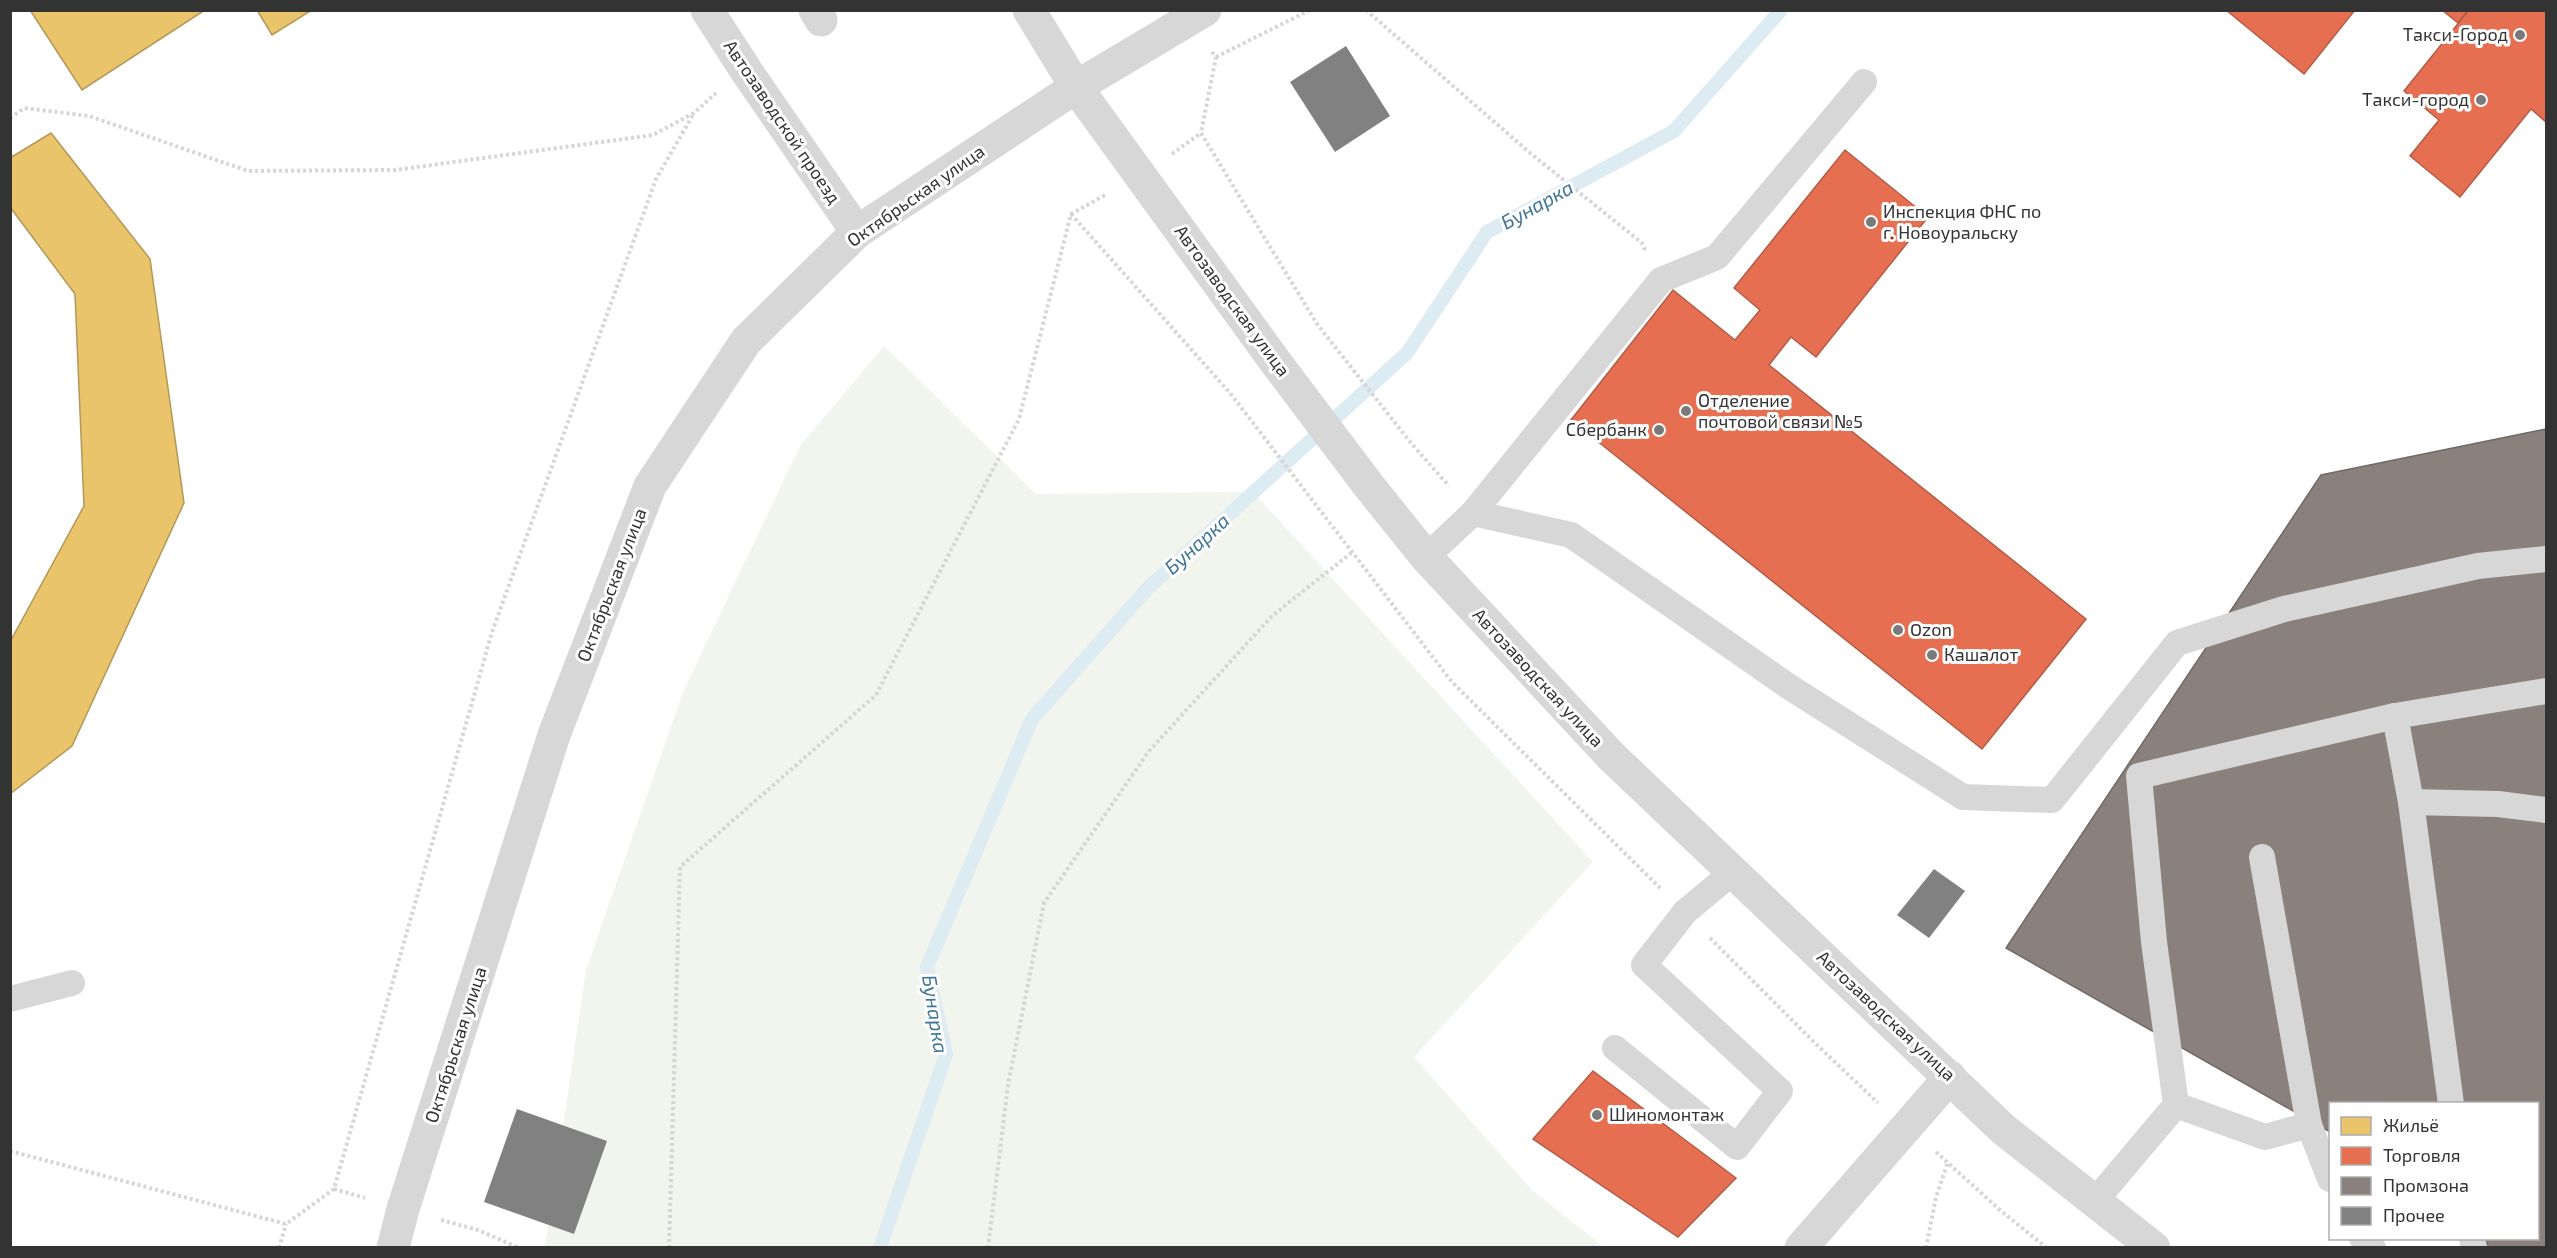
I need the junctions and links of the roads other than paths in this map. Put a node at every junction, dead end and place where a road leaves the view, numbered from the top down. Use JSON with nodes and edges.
{"nodes":[{"id":1,"x":707,"y":10,"type":"edge"},
{"id":2,"x":1029,"y":10,"type":"edge"},
{"id":3,"x":1196,"y":17,"type":"edge"},
{"id":4,"x":1864,"y":82,"type":"dead end"},
{"id":5,"x":1076,"y":87,"type":"junction"},
{"id":6,"x":857,"y":232,"type":"junction"},
{"id":7,"x":1473,"y":513,"type":"junction"},
{"id":8,"x":1426,"y":557,"type":"junction"},
{"id":9,"x":2547,"y":559,"type":"edge"},
{"id":10,"x":2547,"y":691,"type":"edge"},
{"id":11,"x":2395,"y":716,"type":"junction"},
{"id":12,"x":2411,"y":802,"type":"junction"},
{"id":13,"x":2547,"y":810,"type":"edge"},
{"id":14,"x":2262,"y":857,"type":"dead end"},
{"id":15,"x":1733,"y":872,"type":"junction"},
{"id":16,"x":72,"y":983,"type":"dead end"},
{"id":17,"x":10,"y":999,"type":"edge"},
{"id":18,"x":1615,"y":1048,"type":"dead end"},
{"id":19,"x":1950,"y":1077,"type":"junction"},
{"id":20,"x":2451,"y":1102,"type":"edge"},
{"id":21,"x":2176,"y":1106,"type":"junction"},
{"id":22,"x":2309,"y":1125,"type":"junction"},
{"id":23,"x":2329,"y":1174,"type":"edge"},
{"id":24,"x":2095,"y":1201,"type":"junction"},
{"id":25,"x":393,"y":1248,"type":"edge"},
{"id":26,"x":1801,"y":1248,"type":"edge"},
{"id":27,"x":2154,"y":1248,"type":"edge"}],
"edges":[{"from":1,"to":6,"type":"street","name":"Автозаводской проезд"},
{"from":2,"to":5,"type":"street","name":"Автозаводская улица"},
{"from":3,"to":5,"type":"street","name":"Октябрьская улица"},
{"from":4,"to":7,"type":"lane"},
{"from":5,"to":6,"type":"street","name":"Октябрьская улица"},
{"from":5,"to":8,"type":"street","name":"Автозаводская улица"},
{"from":6,"to":25,"type":"street","name":"Октябрьская улица"},
{"from":7,"to":8,"type":"lane"},
{"from":7,"to":9,"type":"lane"},
{"from":8,"to":15,"type":"street","name":"Автозаводская улица"},
{"from":10,"to":11,"type":"lane"},
{"from":11,"to":12,"type":"lane"},
{"from":11,"to":21,"type":"lane"},
{"from":12,"to":13,"type":"lane"},
{"from":12,"to":20,"type":"lane"},
{"from":14,"to":22,"type":"lane"},
{"from":15,"to":18,"type":"lane"},
{"from":15,"to":19,"type":"street","name":"Автозаводская улица"},
{"from":16,"to":17,"type":"lane"},
{"from":19,"to":24,"type":"street","name":"Автозаводская улица"},
{"from":19,"to":26,"type":"street"},
{"from":21,"to":22,"type":"lane"},
{"from":21,"to":24,"type":"lane"},
{"from":22,"to":23,"type":"lane"},
{"from":24,"to":27,"type":"street","name":"Автозаводская улица"}]}
